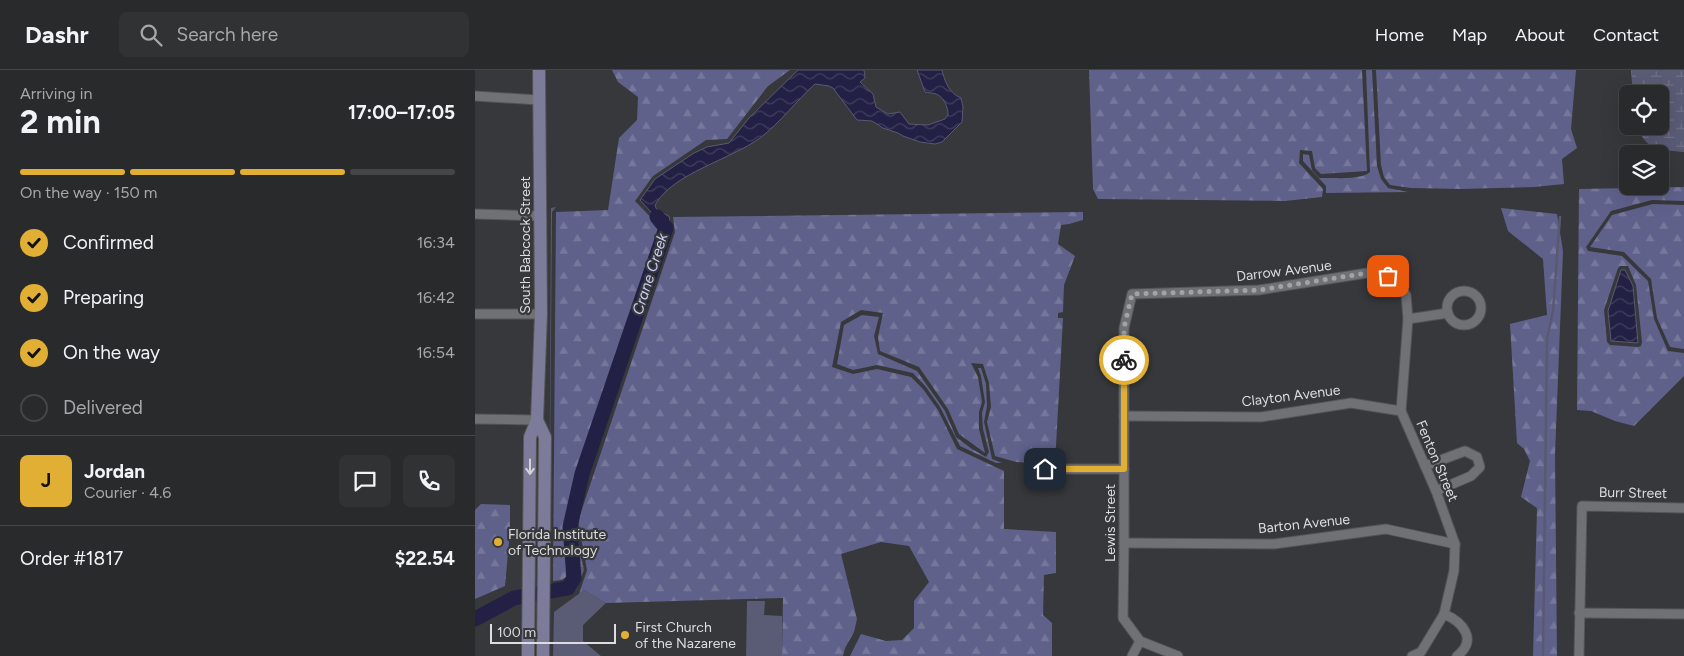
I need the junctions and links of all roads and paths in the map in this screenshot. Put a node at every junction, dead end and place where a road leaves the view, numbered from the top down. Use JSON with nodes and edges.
{"nodes":[{"id":1,"x":539,"y":70,"type":"edge"},
{"id":2,"x":475,"y":96,"type":"edge"},
{"id":3,"x":539,"y":100,"type":"junction"},
{"id":4,"x":475,"y":214,"type":"edge"},
{"id":5,"x":541,"y":216,"type":"junction"},
{"id":6,"x":1406,"y":295,"type":"joint"},
{"id":7,"x":475,"y":314,"type":"edge"},
{"id":8,"x":541,"y":314,"type":"junction"},
{"id":9,"x":1448,"y":314,"type":"dead end"},
{"id":10,"x":1408,"y":319,"type":"junction"},
{"id":11,"x":1124,"y":328,"type":"joint"},
{"id":12,"x":1401,"y":410,"type":"junction"},
{"id":13,"x":1124,"y":416,"type":"junction"},
{"id":14,"x":475,"y":419,"type":"edge"},
{"id":15,"x":537,"y":420,"type":"junction"},
{"id":16,"x":1425,"y":466,"type":"junction"},
{"id":17,"x":1030,"y":469,"type":"dead end"},
{"id":18,"x":1124,"y":469,"type":"junction"},
{"id":19,"x":1436,"y":492,"type":"junction"},
{"id":20,"x":1684,"y":508,"type":"edge"},
{"id":21,"x":1124,"y":543,"type":"junction"},
{"id":22,"x":1455,"y":544,"type":"junction"},
{"id":23,"x":1579,"y":613,"type":"junction"},
{"id":24,"x":1444,"y":614,"type":"junction"},
{"id":25,"x":1684,"y":614,"type":"edge"},
{"id":26,"x":1140,"y":641,"type":"junction"},
{"id":27,"x":1425,"y":654,"type":"edge"},
{"id":28,"x":528,"y":656,"type":"edge"},
{"id":29,"x":543,"y":656,"type":"edge"},
{"id":30,"x":1132,"y":656,"type":"edge"},
{"id":31,"x":1178,"y":656,"type":"edge"},
{"id":32,"x":1412,"y":656,"type":"edge"},
{"id":33,"x":1457,"y":656,"type":"edge"},
{"id":34,"x":1579,"y":656,"type":"edge"}],
"edges":[{"from":1,"to":3,"type":"main road","name":"South Babcock Street"},
{"from":2,"to":3,"type":"street"},
{"from":3,"to":5,"type":"main road","name":"South Babcock Street"},
{"from":4,"to":5,"type":"street"},
{"from":5,"to":8,"type":"main road","name":"South Babcock Street"},
{"from":6,"to":10,"type":"street","name":"Fenton Street"},
{"from":6,"to":11,"type":"street","name":"Darrow Avenue"},
{"from":7,"to":8,"type":"street"},
{"from":8,"to":15,"type":"main road","name":"South Babcock Street"},
{"from":9,"to":10,"type":"street"},
{"from":10,"to":12,"type":"street","name":"Fenton Street"},
{"from":11,"to":13,"type":"street","name":"Lewis Street"},
{"from":12,"to":13,"type":"street","name":"Clayton Avenue"},
{"from":12,"to":16,"type":"street","name":"Fenton Street"},
{"from":13,"to":18,"type":"street","name":"Lewis Street"},
{"from":14,"to":15,"type":"street"},
{"from":15,"to":28,"type":"main road","name":"South Babcock Street","one_way":true},
{"from":15,"to":29,"type":"main road","name":"South Babcock Street"},
{"from":16,"to":19,"type":"street","name":"Fenton Street"},
{"from":16,"to":19,"type":"street"},
{"from":17,"to":18,"type":"street"},
{"from":18,"to":21,"type":"street","name":"Lewis Street"},
{"from":19,"to":22,"type":"street","name":"Fenton Street"},
{"from":20,"to":23,"type":"street","name":"Burr Street"},
{"from":21,"to":22,"type":"street","name":"Barton Avenue"},
{"from":21,"to":26,"type":"street","name":"Lewis Street"},
{"from":22,"to":24,"type":"street","name":"Fenton Street"},
{"from":23,"to":25,"type":"street"},
{"from":23,"to":34,"type":"street"},
{"from":24,"to":27,"type":"street","name":"Fenton Street"},
{"from":24,"to":33,"type":"street"},
{"from":26,"to":30,"type":"street"},
{"from":26,"to":31,"type":"street"},
{"from":27,"to":32,"type":"street"}]}
